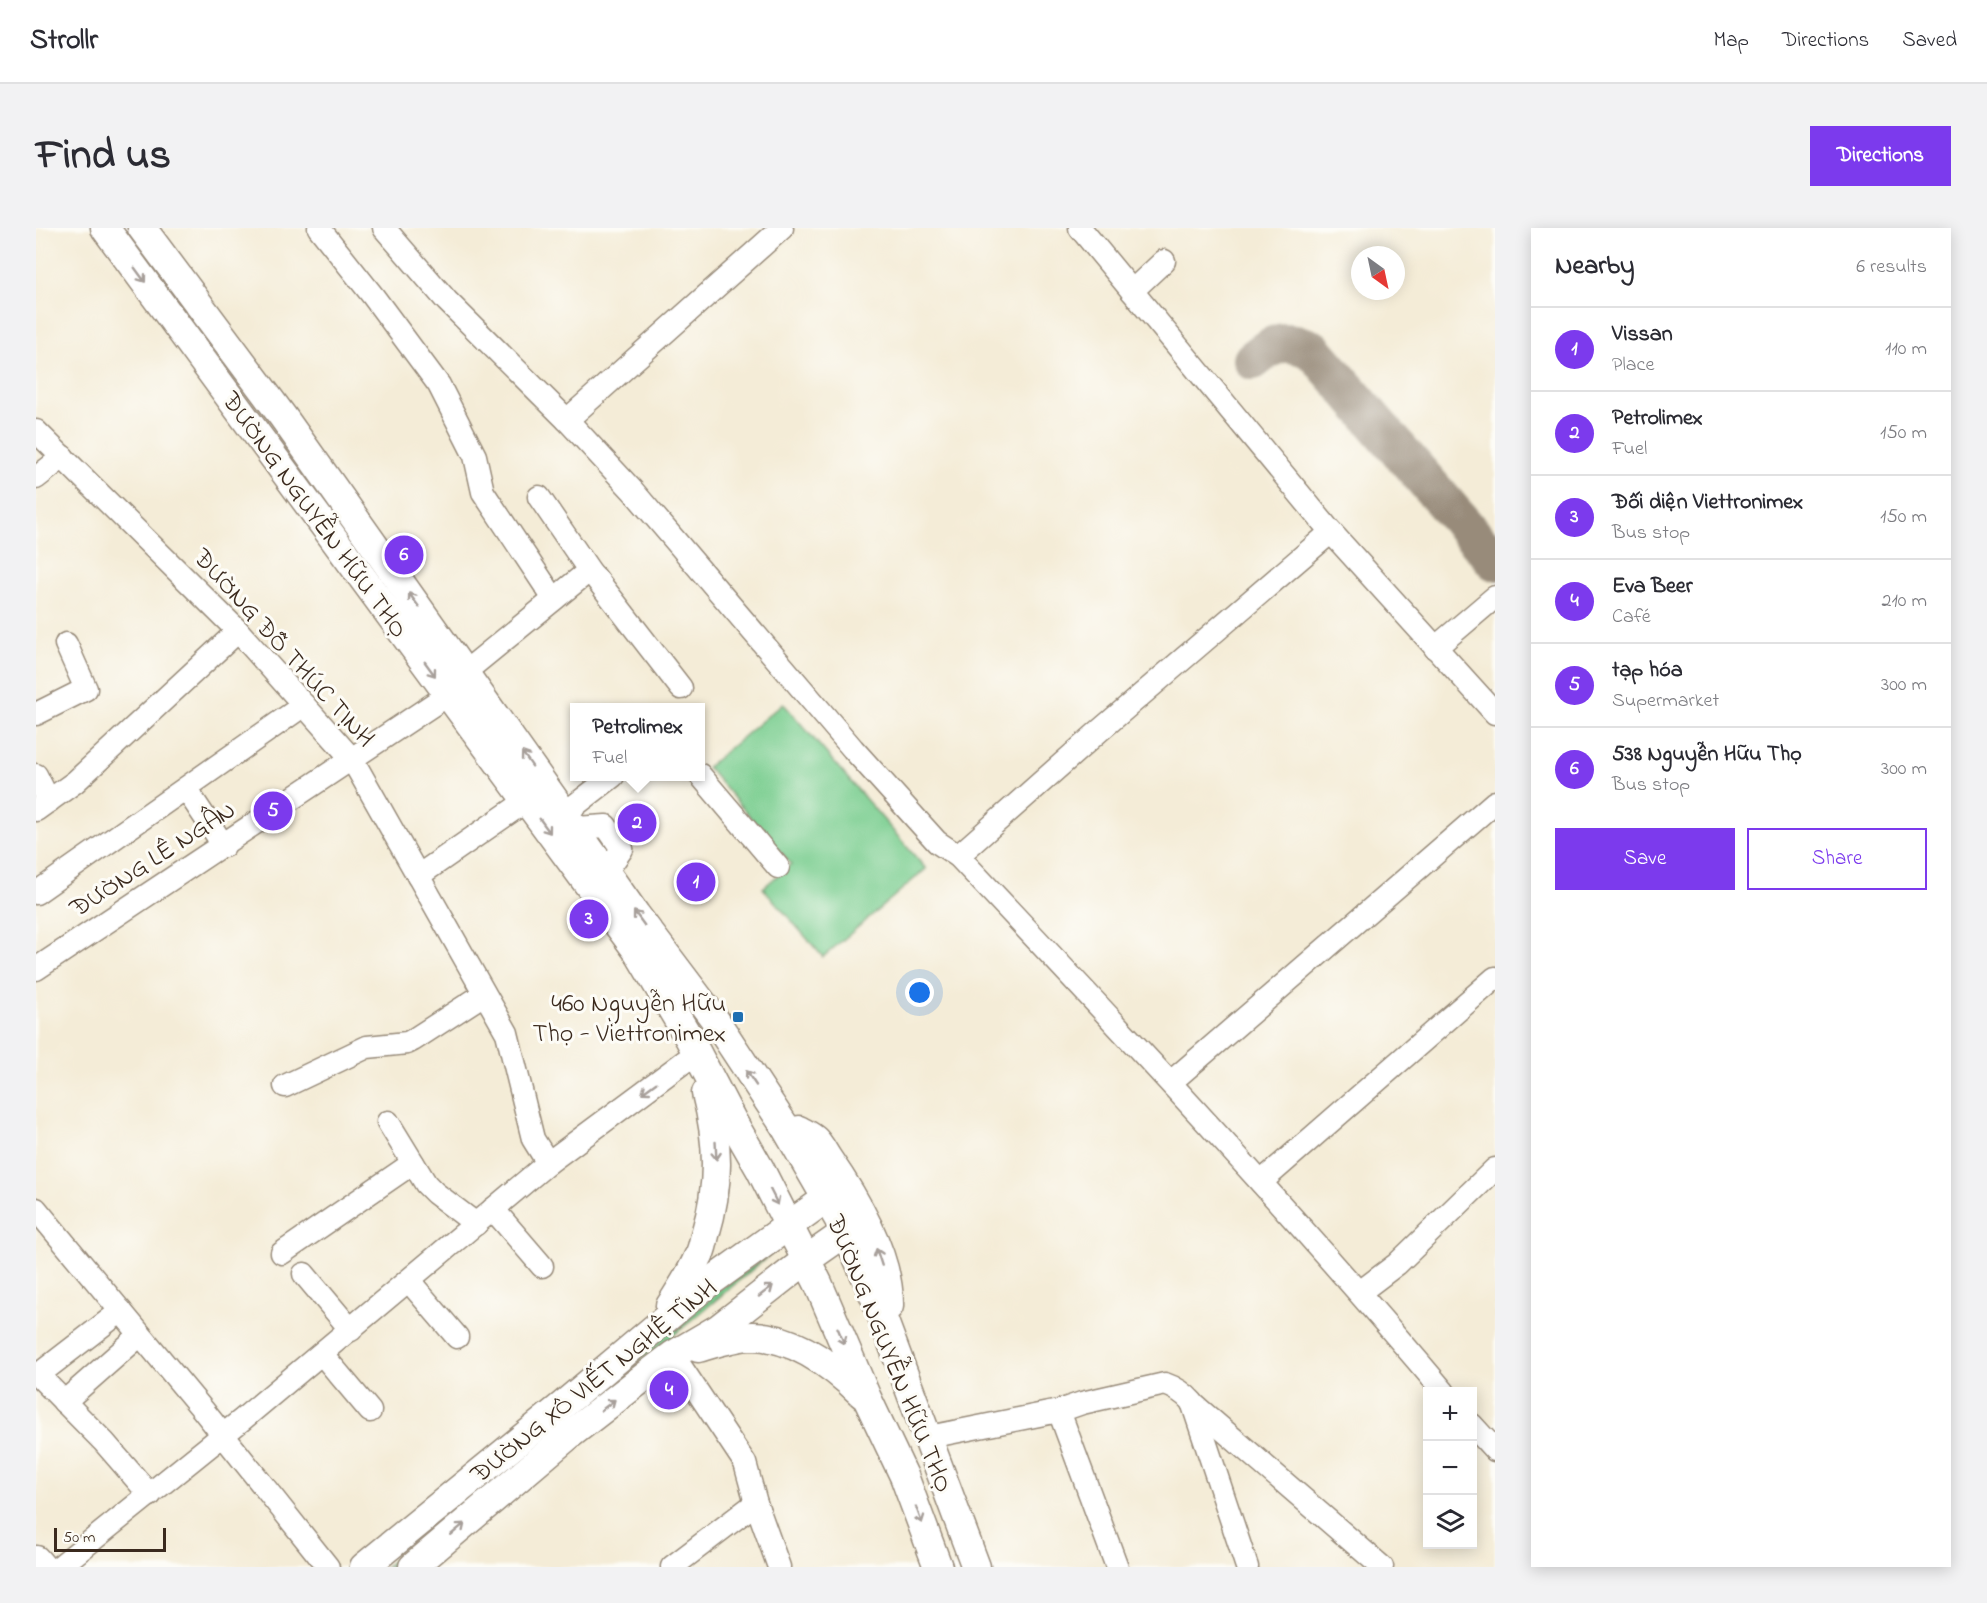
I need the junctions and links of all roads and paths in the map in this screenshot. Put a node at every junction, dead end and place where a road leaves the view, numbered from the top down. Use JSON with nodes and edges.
{"nodes":[{"id":1,"x":105,"y":228,"type":"edge"},
{"id":2,"x":142,"y":228,"type":"edge"},
{"id":3,"x":319,"y":228,"type":"edge"},
{"id":4,"x":384,"y":228,"type":"edge"},
{"id":5,"x":782,"y":228,"type":"edge"},
{"id":6,"x":1080,"y":228,"type":"edge"},
{"id":7,"x":1164,"y":261,"type":"dead end"},
{"id":8,"x":1132,"y":291,"type":"junction"},
{"id":9,"x":567,"y":420,"type":"junction"},
{"id":10,"x":36,"y":431,"type":"edge"},
{"id":11,"x":63,"y":457,"type":"junction"},
{"id":12,"x":36,"y":478,"type":"edge"},
{"id":13,"x":539,"y":497,"type":"dead end"},
{"id":14,"x":1331,"y":532,"type":"junction"},
{"id":15,"x":591,"y":573,"type":"junction"},
{"id":16,"x":1495,"y":597,"type":"edge"},
{"id":17,"x":554,"y":599,"type":"junction"},
{"id":18,"x":238,"y":630,"type":"junction"},
{"id":19,"x":66,"y":644,"type":"dead end"},
{"id":20,"x":1435,"y":648,"type":"junction"},
{"id":21,"x":457,"y":683,"type":"junction"},
{"id":22,"x":681,"y":688,"type":"dead end"},
{"id":23,"x":304,"y":705,"type":"junction"},
{"id":24,"x":1495,"y":713,"type":"edge"},
{"id":25,"x":36,"y":714,"type":"edge"},
{"id":26,"x":352,"y":759,"type":"junction"},
{"id":27,"x":36,"y":775,"type":"edge"},
{"id":28,"x":609,"y":781,"type":"edge"},
{"id":29,"x":705,"y":781,"type":"edge"},
{"id":30,"x":186,"y":789,"type":"junction"},
{"id":31,"x":526,"y":801,"type":"junction"},
{"id":32,"x":1495,"y":802,"type":"edge"},
{"id":33,"x":42,"y":805,"type":"edge"},
{"id":34,"x":570,"y":820,"type":"junction"},
{"id":35,"x":224,"y":846,"type":"junction"},
{"id":36,"x":958,"y":856,"type":"junction"},
{"id":37,"x":778,"y":867,"type":"dead end"},
{"id":38,"x":418,"y":876,"type":"junction"},
{"id":39,"x":36,"y":893,"type":"edge"},
{"id":40,"x":36,"y":969,"type":"edge"},
{"id":41,"x":1495,"y":978,"type":"edge"},
{"id":42,"x":484,"y":994,"type":"junction"},
{"id":43,"x":696,"y":1053,"type":"junction"},
{"id":44,"x":1171,"y":1082,"type":"junction"},
{"id":45,"x":285,"y":1086,"type":"dead end"},
{"id":46,"x":776,"y":1114,"type":"junction"},
{"id":47,"x":388,"y":1122,"type":"dead end"},
{"id":48,"x":413,"y":1163,"type":"junction"},
{"id":49,"x":548,"y":1163,"type":"junction"},
{"id":50,"x":1495,"y":1169,"type":"edge"},
{"id":51,"x":1261,"y":1182,"type":"junction"},
{"id":52,"x":827,"y":1198,"type":"junction"},
{"id":53,"x":36,"y":1209,"type":"edge"},
{"id":54,"x":493,"y":1209,"type":"junction"},
{"id":55,"x":476,"y":1224,"type":"junction"},
{"id":56,"x":789,"y":1226,"type":"junction"},
{"id":57,"x":846,"y":1232,"type":"junction"},
{"id":58,"x":282,"y":1253,"type":"dead end"},
{"id":59,"x":806,"y":1260,"type":"junction"},
{"id":60,"x":542,"y":1266,"type":"dead end"},
{"id":61,"x":304,"y":1275,"type":"dead end"},
{"id":62,"x":408,"y":1281,"type":"junction"},
{"id":63,"x":1360,"y":1292,"type":"junction"},
{"id":64,"x":121,"y":1311,"type":"junction"},
{"id":65,"x":656,"y":1328,"type":"junction"},
{"id":66,"x":351,"y":1330,"type":"junction"},
{"id":67,"x":140,"y":1335,"type":"junction"},
{"id":68,"x":889,"y":1335,"type":"junction"},
{"id":69,"x":457,"y":1337,"type":"dead end"},
{"id":70,"x":322,"y":1354,"type":"junction"},
{"id":71,"x":674,"y":1355,"type":"junction"},
{"id":72,"x":37,"y":1374,"type":"edge"},
{"id":73,"x":1440,"y":1387,"type":"edge"},
{"id":74,"x":867,"y":1398,"type":"junction"},
{"id":75,"x":64,"y":1402,"type":"junction"},
{"id":76,"x":1192,"y":1402,"type":"junction"},
{"id":77,"x":370,"y":1411,"type":"dead end"},
{"id":78,"x":1059,"y":1411,"type":"junction"},
{"id":79,"x":1477,"y":1430,"type":"edge"},
{"id":80,"x":223,"y":1435,"type":"junction"},
{"id":81,"x":929,"y":1437,"type":"junction"},
{"id":82,"x":1495,"y":1450,"type":"edge"},
{"id":83,"x":150,"y":1495,"type":"junction"},
{"id":84,"x":756,"y":1503,"type":"junction"},
{"id":85,"x":36,"y":1560,"type":"edge"},
{"id":86,"x":42,"y":1567,"type":"edge"},
{"id":87,"x":59,"y":1567,"type":"edge"},
{"id":88,"x":328,"y":1567,"type":"edge"},
{"id":89,"x":364,"y":1567,"type":"edge"},
{"id":90,"x":413,"y":1567,"type":"edge"},
{"id":91,"x":672,"y":1567,"type":"edge"},
{"id":92,"x":779,"y":1567,"type":"edge"},
{"id":93,"x":938,"y":1567,"type":"edge"},
{"id":94,"x":976,"y":1567,"type":"edge"},
{"id":95,"x":1117,"y":1567,"type":"edge"},
{"id":96,"x":1247,"y":1567,"type":"edge"},
{"id":97,"x":1382,"y":1567,"type":"edge"}],
"edges":[{"from":1,"to":21,"type":"main road","name":"ĐƯỜNG NGUYỄN HỮU THỌ","one_way":true},
{"from":21,"to":2,"type":"main road","name":"ĐƯỜNG NGUYỄN HỮU THỌ","one_way":true},
{"from":3,"to":17,"type":"street"},
{"from":4,"to":9,"type":"street"},
{"from":5,"to":9,"type":"street"},
{"from":6,"to":8,"type":"street"},
{"from":7,"to":8,"type":"street"},
{"from":8,"to":14,"type":"street"},
{"from":9,"to":36,"type":"street"},
{"from":10,"to":11,"type":"street","name":"ĐƯỜNG ĐỖ THÚC TỊNH"},
{"from":11,"to":12,"type":"street"},
{"from":11,"to":18,"type":"street","name":"ĐƯỜNG ĐỖ THÚC TỊNH"},
{"from":13,"to":15,"type":"street"},
{"from":14,"to":20,"type":"street"},
{"from":14,"to":36,"type":"street"},
{"from":15,"to":17,"type":"street"},
{"from":15,"to":22,"type":"street"},
{"from":16,"to":20,"type":"street"},
{"from":17,"to":21,"type":"street"},
{"from":18,"to":23,"type":"street","name":"ĐƯỜNG ĐỖ THÚC TỊNH"},
{"from":18,"to":33,"type":"street"},
{"from":19,"to":25,"type":"street"},
{"from":20,"to":24,"type":"street"},
{"from":21,"to":26,"type":"street","name":"ĐƯỜNG LÊ NGÂN"},
{"from":21,"to":31,"type":"main road","name":"ĐƯỜNG NGUYỄN HỮU THỌ"},
{"from":34,"to":21,"type":"main road","name":"ĐƯỜNG NGUYỄN HỮU THỌ","one_way":true},
{"from":23,"to":26,"type":"street","name":"ĐƯỜNG ĐỖ THÚC TỊNH"},
{"from":23,"to":30,"type":"street"},
{"from":26,"to":35,"type":"street","name":"ĐƯỜNG LÊ NGÂN"},
{"from":26,"to":38,"type":"street","name":"ĐƯỜNG ĐỖ THÚC TỊNH"},
{"from":27,"to":33,"type":"street"},
{"from":28,"to":34,"type":"street"},
{"from":29,"to":37,"type":"street"},
{"from":30,"to":35,"type":"street"},
{"from":30,"to":39,"type":"street"},
{"from":31,"to":38,"type":"street"},
{"from":31,"to":43,"type":"main road","name":"ĐƯỜNG NGUYỄN HỮU THỌ","one_way":true},
{"from":32,"to":44,"type":"street"},
{"from":46,"to":34,"type":"main road","name":"ĐƯỜNG NGUYỄN HỮU THỌ","one_way":true},
{"from":35,"to":40,"type":"street","name":"ĐƯỜNG LÊ NGÂN"},
{"from":36,"to":44,"type":"street"},
{"from":38,"to":42,"type":"street","name":"ĐƯỜNG ĐỖ THÚC TỊNH"},
{"from":41,"to":51,"type":"street"},
{"from":42,"to":45,"type":"street"},
{"from":42,"to":49,"type":"street","name":"ĐƯỜNG ĐỖ THÚC TỊNH"},
{"from":43,"to":49,"type":"street","one_way":true},
{"from":43,"to":56,"type":"main road","name":"ĐƯỜNG NGUYỄN HỮU THỌ","one_way":true},
{"from":43,"to":65,"type":"main road","one_way":true},
{"from":44,"to":51,"type":"street"},
{"from":46,"to":52,"type":"main road","name":"ĐƯỜNG NGUYỄN HỮU THỌ"},
{"from":68,"to":46,"type":"main road","one_way":true},
{"from":47,"to":48,"type":"street"},
{"from":48,"to":55,"type":"street"},
{"from":48,"to":58,"type":"street"},
{"from":49,"to":54,"type":"street"},
{"from":50,"to":63,"type":"street"},
{"from":51,"to":63,"type":"street"},
{"from":52,"to":56,"type":"main road","name":"ĐƯỜNG XÔ VIẾT NGHỆ TĨNH"},
{"from":52,"to":57,"type":"main road","name":"ĐƯỜNG NGUYỄN HỮU THỌ"},
{"from":53,"to":64,"type":"street"},
{"from":54,"to":55,"type":"street"},
{"from":54,"to":60,"type":"street"},
{"from":55,"to":62,"type":"street"},
{"from":56,"to":59,"type":"main road","name":"ĐƯỜNG NGUYỄN HỮU THỌ"},
{"from":56,"to":65,"type":"main road","name":"ĐƯỜNG XÔ VIẾT NGHỆ TĨNH"},
{"from":57,"to":59,"type":"main road","name":"ĐƯỜNG XÔ VIẾT NGHỆ TĨNH"},
{"from":57,"to":68,"type":"main road","name":"ĐƯỜNG NGUYỄN HỮU THỌ"},
{"from":71,"to":59,"type":"main road","name":"ĐƯỜNG XÔ VIẾT NGHỆ TĨNH","one_way":true},
{"from":59,"to":74,"type":"main road","name":"ĐƯỜNG NGUYỄN HỮU THỌ","one_way":true},
{"from":61,"to":66,"type":"street"},
{"from":62,"to":66,"type":"street"},
{"from":62,"to":69,"type":"street"},
{"from":63,"to":73,"type":"street"},
{"from":64,"to":67,"type":"street"},
{"from":64,"to":72,"type":"street"},
{"from":65,"to":89,"type":"main road","name":"ĐƯỜNG XÔ VIẾT NGHỆ TĨNH"},
{"from":66,"to":70,"type":"street"},
{"from":67,"to":75,"type":"street"},
{"from":67,"to":80,"type":"street"},
{"from":68,"to":81,"type":"main road","name":"ĐƯỜNG NGUYỄN HỮU THỌ"},
{"from":70,"to":77,"type":"street"},
{"from":70,"to":80,"type":"street"},
{"from":71,"to":74,"type":"main road"},
{"from":71,"to":84,"type":"street"},
{"from":90,"to":71,"type":"main road","name":"ĐƯỜNG XÔ VIẾT NGHỆ TĨNH","one_way":true},
{"from":72,"to":75,"type":"street"},
{"from":74,"to":93,"type":"main road","name":"ĐƯỜNG NGUYỄN HỮU THỌ","one_way":true},
{"from":75,"to":83,"type":"street"},
{"from":76,"to":78,"type":"street"},
{"from":76,"to":96,"type":"street"},
{"from":76,"to":97,"type":"street"},
{"from":78,"to":81,"type":"street"},
{"from":78,"to":95,"type":"street"},
{"from":79,"to":82,"type":"street"},
{"from":80,"to":83,"type":"street"},
{"from":80,"to":88,"type":"street"},
{"from":81,"to":94,"type":"main road","name":"ĐƯỜNG NGUYỄN HỮU THỌ"},
{"from":83,"to":87,"type":"street"},
{"from":84,"to":91,"type":"street"},
{"from":84,"to":92,"type":"street"},
{"from":85,"to":86,"type":"main road"}]}
